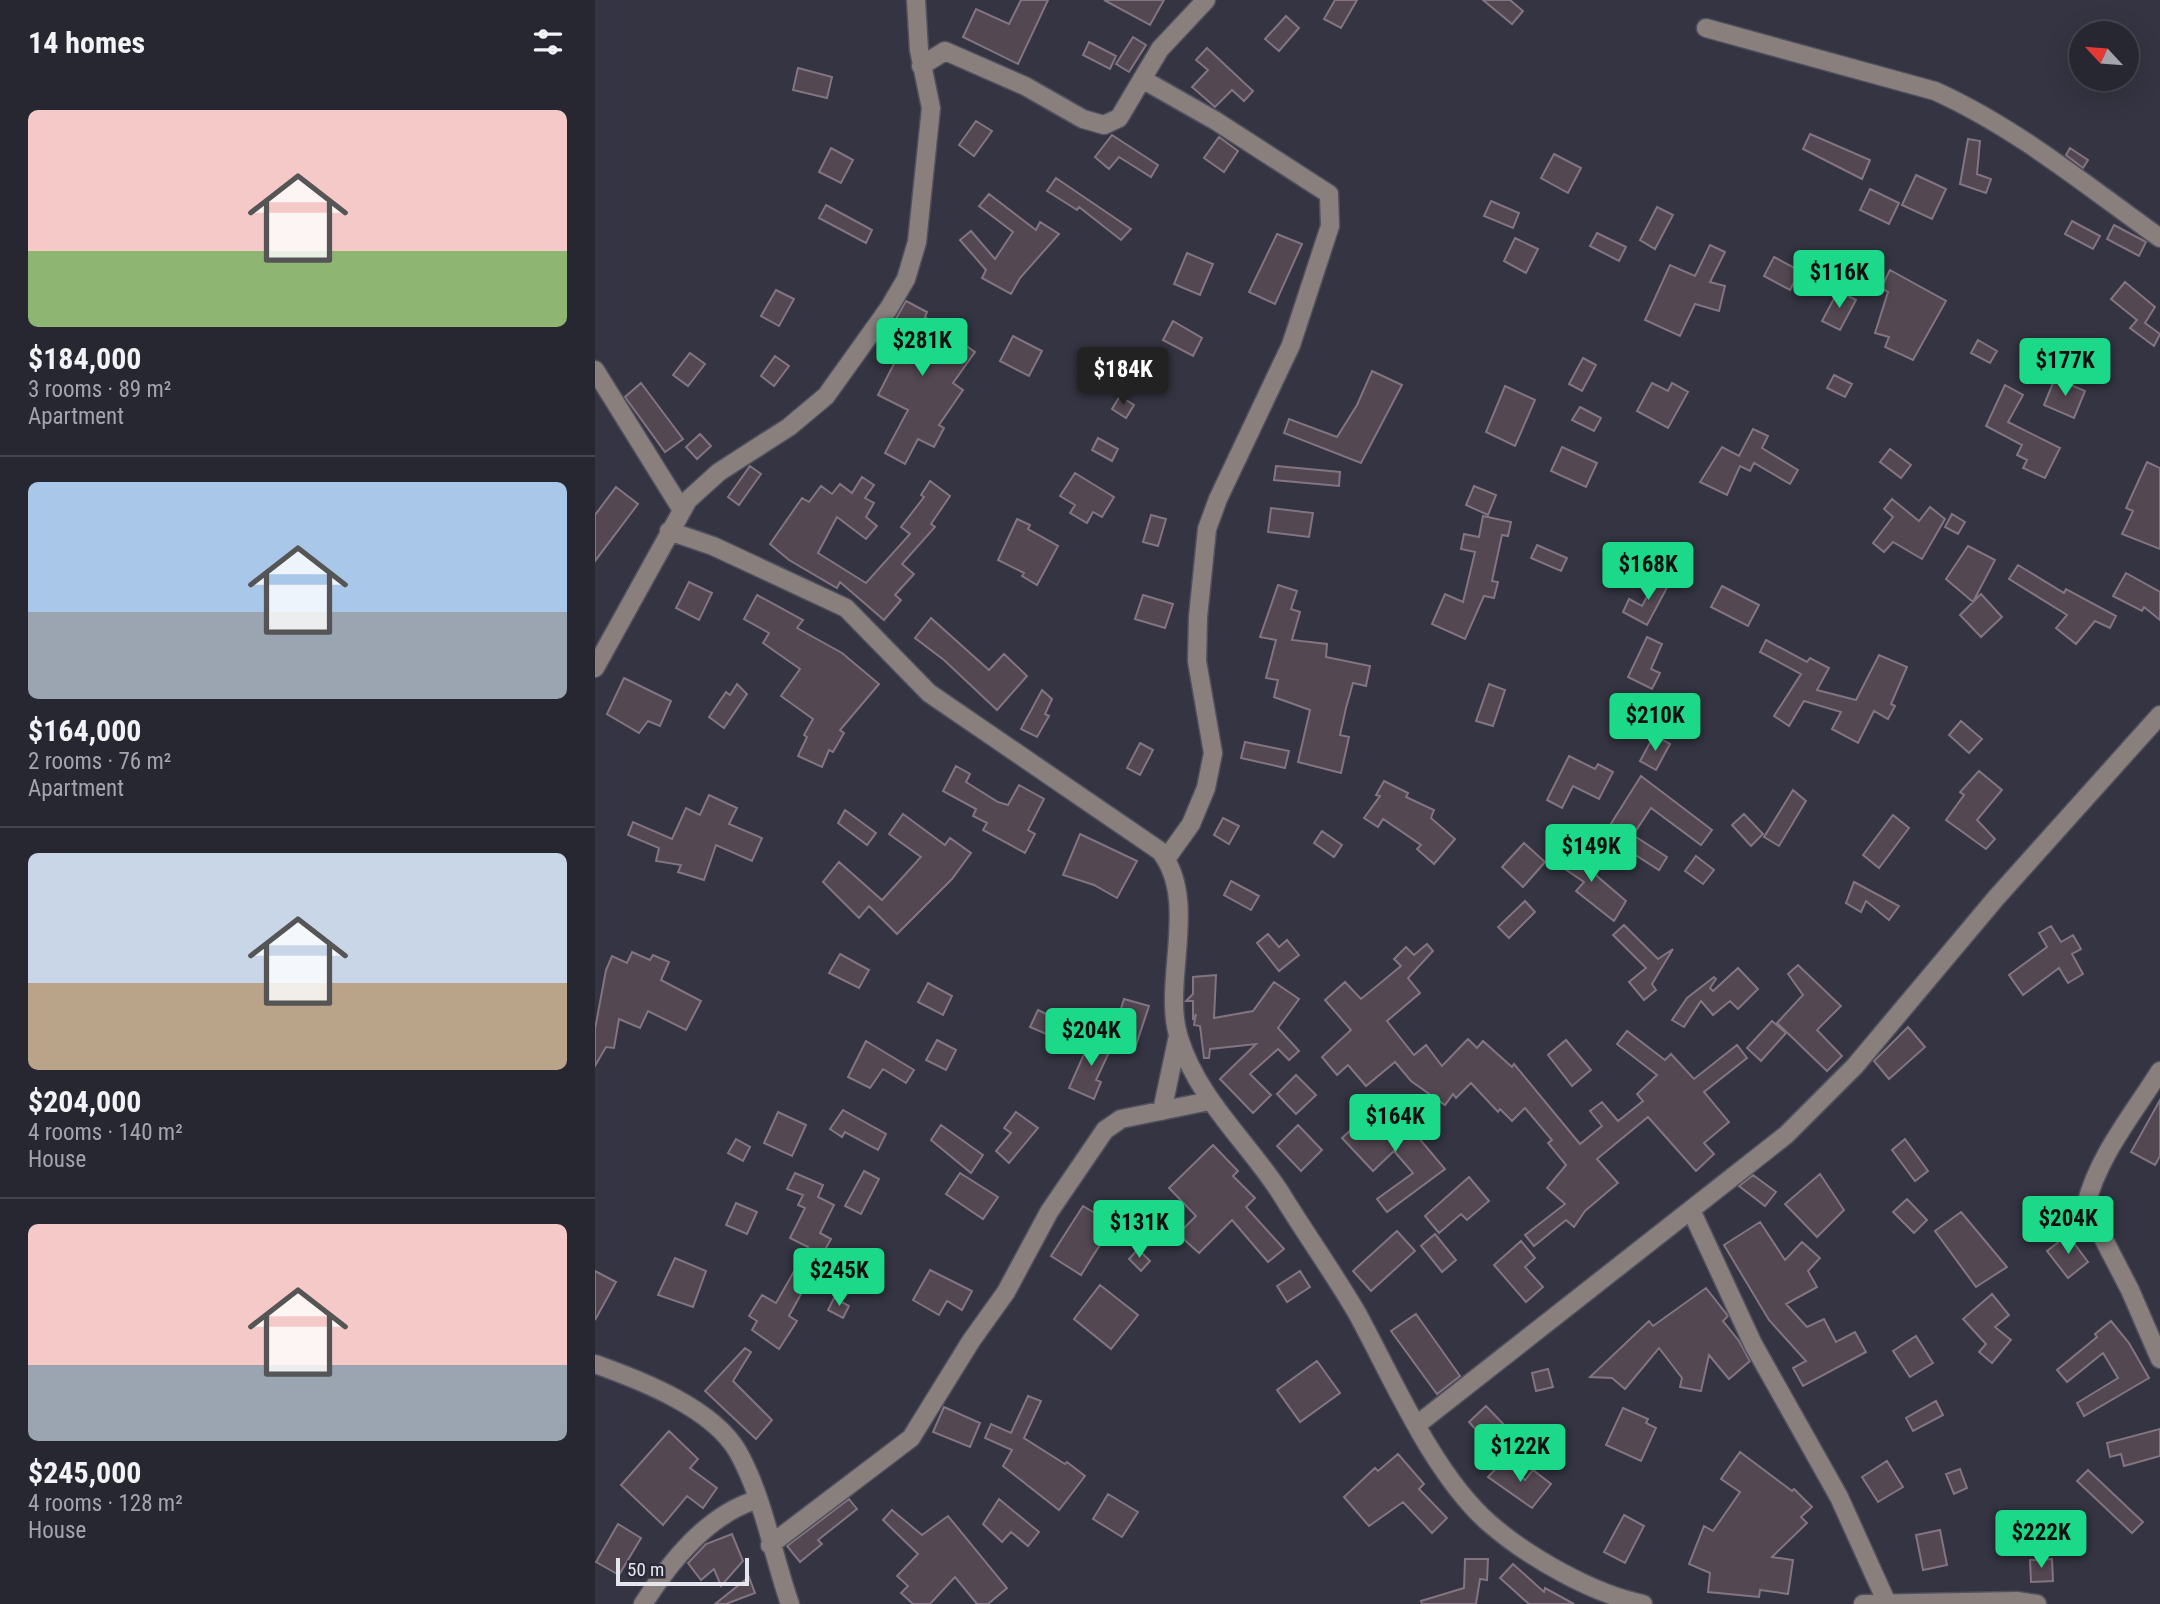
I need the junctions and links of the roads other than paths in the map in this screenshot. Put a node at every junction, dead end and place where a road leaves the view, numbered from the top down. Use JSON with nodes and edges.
{"nodes":[{"id":1,"x":916,"y":0,"type":"edge"},
{"id":2,"x":1206,"y":0,"type":"edge"},
{"id":3,"x":1706,"y":28,"type":"dead end"},
{"id":4,"x":921,"y":66,"type":"junction"},
{"id":5,"x":1142,"y":79,"type":"junction"},
{"id":6,"x":2160,"y":238,"type":"edge"},
{"id":7,"x":595,"y":370,"type":"edge"},
{"id":8,"x":682,"y":510,"type":"junction"},
{"id":9,"x":669,"y":531,"type":"junction"},
{"id":10,"x":595,"y":668,"type":"edge"},
{"id":11,"x":2160,"y":715,"type":"edge"},
{"id":12,"x":1166,"y":859,"type":"junction"},
{"id":13,"x":1178,"y":1036,"type":"junction"},
{"id":14,"x":2160,"y":1071,"type":"edge"},
{"id":15,"x":1209,"y":1101,"type":"junction"},
{"id":16,"x":1161,"y":1111,"type":"junction"},
{"id":17,"x":1691,"y":1210,"type":"junction"},
{"id":18,"x":2160,"y":1359,"type":"edge"},
{"id":19,"x":595,"y":1364,"type":"edge"},
{"id":20,"x":1418,"y":1424,"type":"junction"},
{"id":21,"x":756,"y":1500,"type":"junction"},
{"id":22,"x":770,"y":1545,"type":"junction"},
{"id":23,"x":1887,"y":1603,"type":"edge"},
{"id":24,"x":643,"y":1604,"type":"edge"},
{"id":25,"x":790,"y":1604,"type":"edge"},
{"id":26,"x":1643,"y":1604,"type":"edge"},
{"id":27,"x":1863,"y":1604,"type":"edge"},
{"id":28,"x":2037,"y":1604,"type":"edge"}],
"edges":[{"from":1,"to":4,"type":"street"},
{"from":2,"to":5,"type":"street"},
{"from":3,"to":6,"type":"street"},
{"from":4,"to":5,"type":"street"},
{"from":4,"to":8,"type":"street"},
{"from":5,"to":12,"type":"street"},
{"from":7,"to":8,"type":"street"},
{"from":8,"to":9,"type":"street"},
{"from":9,"to":10,"type":"street"},
{"from":9,"to":12,"type":"street"},
{"from":11,"to":17,"type":"street"},
{"from":12,"to":13,"type":"street"},
{"from":13,"to":15,"type":"street"},
{"from":13,"to":16,"type":"street"},
{"from":14,"to":18,"type":"street"},
{"from":15,"to":16,"type":"street"},
{"from":15,"to":20,"type":"street"},
{"from":16,"to":22,"type":"street"},
{"from":17,"to":20,"type":"street"},
{"from":17,"to":23,"type":"street"},
{"from":19,"to":21,"type":"street"},
{"from":20,"to":26,"type":"street"},
{"from":21,"to":22,"type":"street"},
{"from":21,"to":24,"type":"street"},
{"from":22,"to":25,"type":"street"},
{"from":23,"to":27,"type":"street"},
{"from":23,"to":28,"type":"street"}]}
